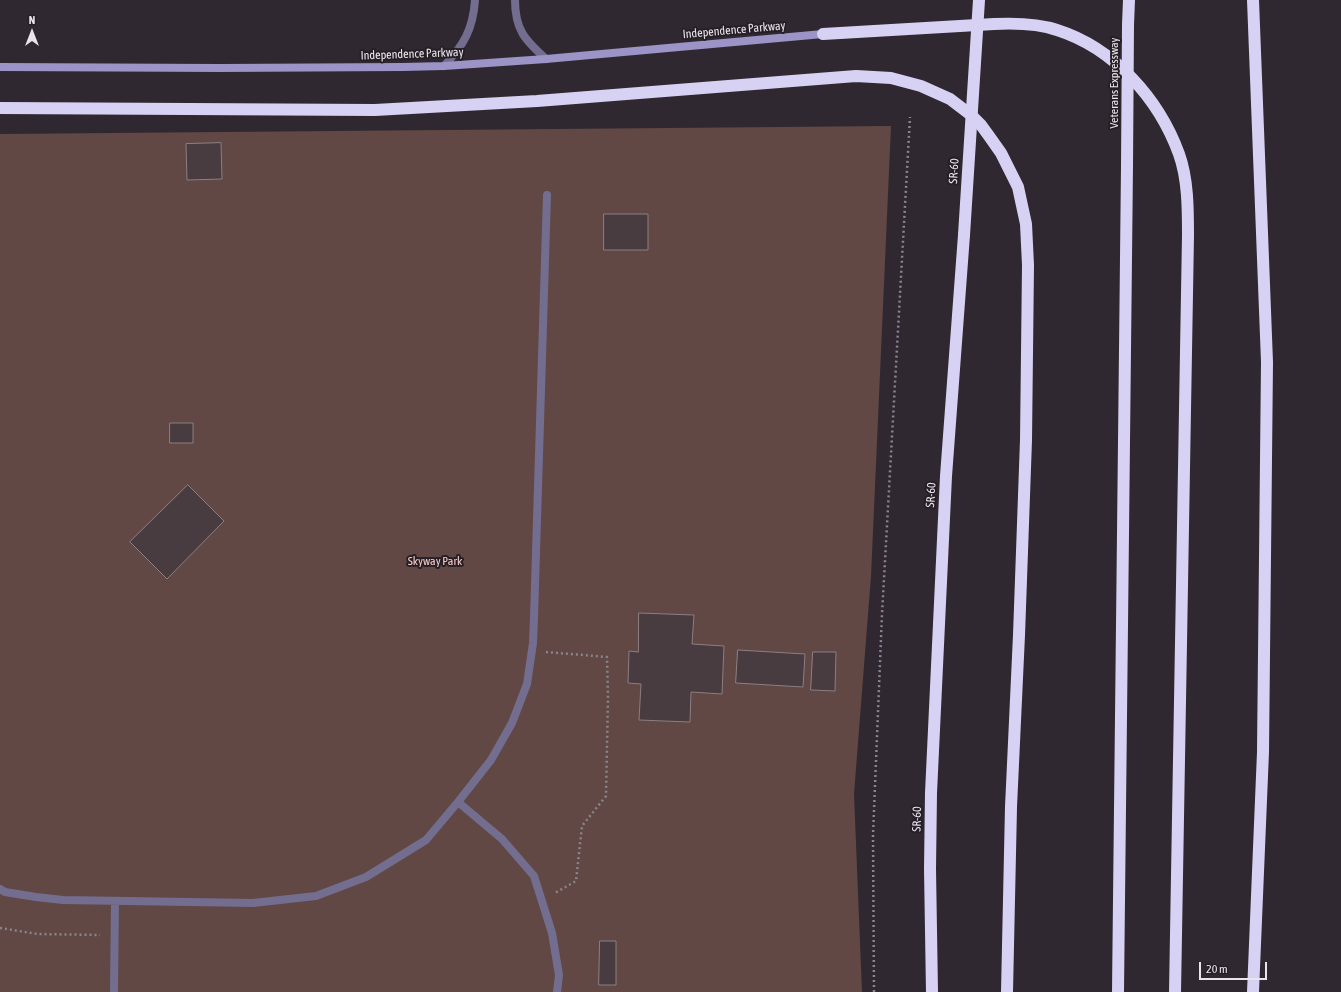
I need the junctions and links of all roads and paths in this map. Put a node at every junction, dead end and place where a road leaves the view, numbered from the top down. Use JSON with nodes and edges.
{"nodes":[{"id":1,"x":475,"y":0,"type":"edge"},
{"id":2,"x":515,"y":0,"type":"edge"},
{"id":3,"x":980,"y":0,"type":"edge"},
{"id":4,"x":1128,"y":0,"type":"edge"},
{"id":5,"x":1253,"y":0,"type":"edge"},
{"id":6,"x":823,"y":34,"type":"joint"},
{"id":7,"x":546,"y":59,"type":"junction"},
{"id":8,"x":444,"y":66,"type":"junction"},
{"id":9,"x":0,"y":67,"type":"edge"},
{"id":10,"x":0,"y":108,"type":"edge"},
{"id":11,"x":910,"y":117,"type":"dead end"},
{"id":12,"x":547,"y":195,"type":"dead end"},
{"id":13,"x":532,"y":651,"type":"junction"},
{"id":14,"x":458,"y":802,"type":"junction"},
{"id":15,"x":0,"y":890,"type":"edge"},
{"id":16,"x":542,"y":900,"type":"junction"},
{"id":17,"x":115,"y":901,"type":"junction"},
{"id":18,"x":0,"y":928,"type":"edge"},
{"id":19,"x":115,"y":935,"type":"junction"},
{"id":20,"x":114,"y":992,"type":"edge"},
{"id":21,"x":557,"y":992,"type":"edge"},
{"id":22,"x":874,"y":992,"type":"edge"},
{"id":23,"x":932,"y":992,"type":"edge"},
{"id":24,"x":1007,"y":992,"type":"edge"},
{"id":25,"x":1118,"y":992,"type":"edge"},
{"id":26,"x":1176,"y":992,"type":"edge"},
{"id":27,"x":1253,"y":992,"type":"edge"}],
"edges":[{"from":1,"to":8,"type":"street"},
{"from":2,"to":7,"type":"street"},
{"from":3,"to":23,"type":"highway","name":"SR-60","number":"SR-60","bridge":true},
{"from":4,"to":25,"type":"highway","name":"Veterans Expressway","bridge":true},
{"from":5,"to":27,"type":"highway"},
{"from":6,"to":7,"type":"main road","name":"Independence Parkway"},
{"from":6,"to":26,"type":"highway"},
{"from":7,"to":8,"type":"main road","name":"Independence Parkway"},
{"from":8,"to":9,"type":"main road","name":"Independence Parkway"},
{"from":10,"to":24,"type":"highway"},
{"from":11,"to":22,"type":"path"},
{"from":12,"to":13,"type":"street"},
{"from":13,"to":14,"type":"street"},
{"from":13,"to":16,"type":"path"},
{"from":14,"to":16,"type":"street"},
{"from":14,"to":17,"type":"street"},
{"from":15,"to":17,"type":"street"},
{"from":16,"to":21,"type":"street"},
{"from":17,"to":19,"type":"street"},
{"from":18,"to":19,"type":"path"},
{"from":19,"to":20,"type":"street"}]}
